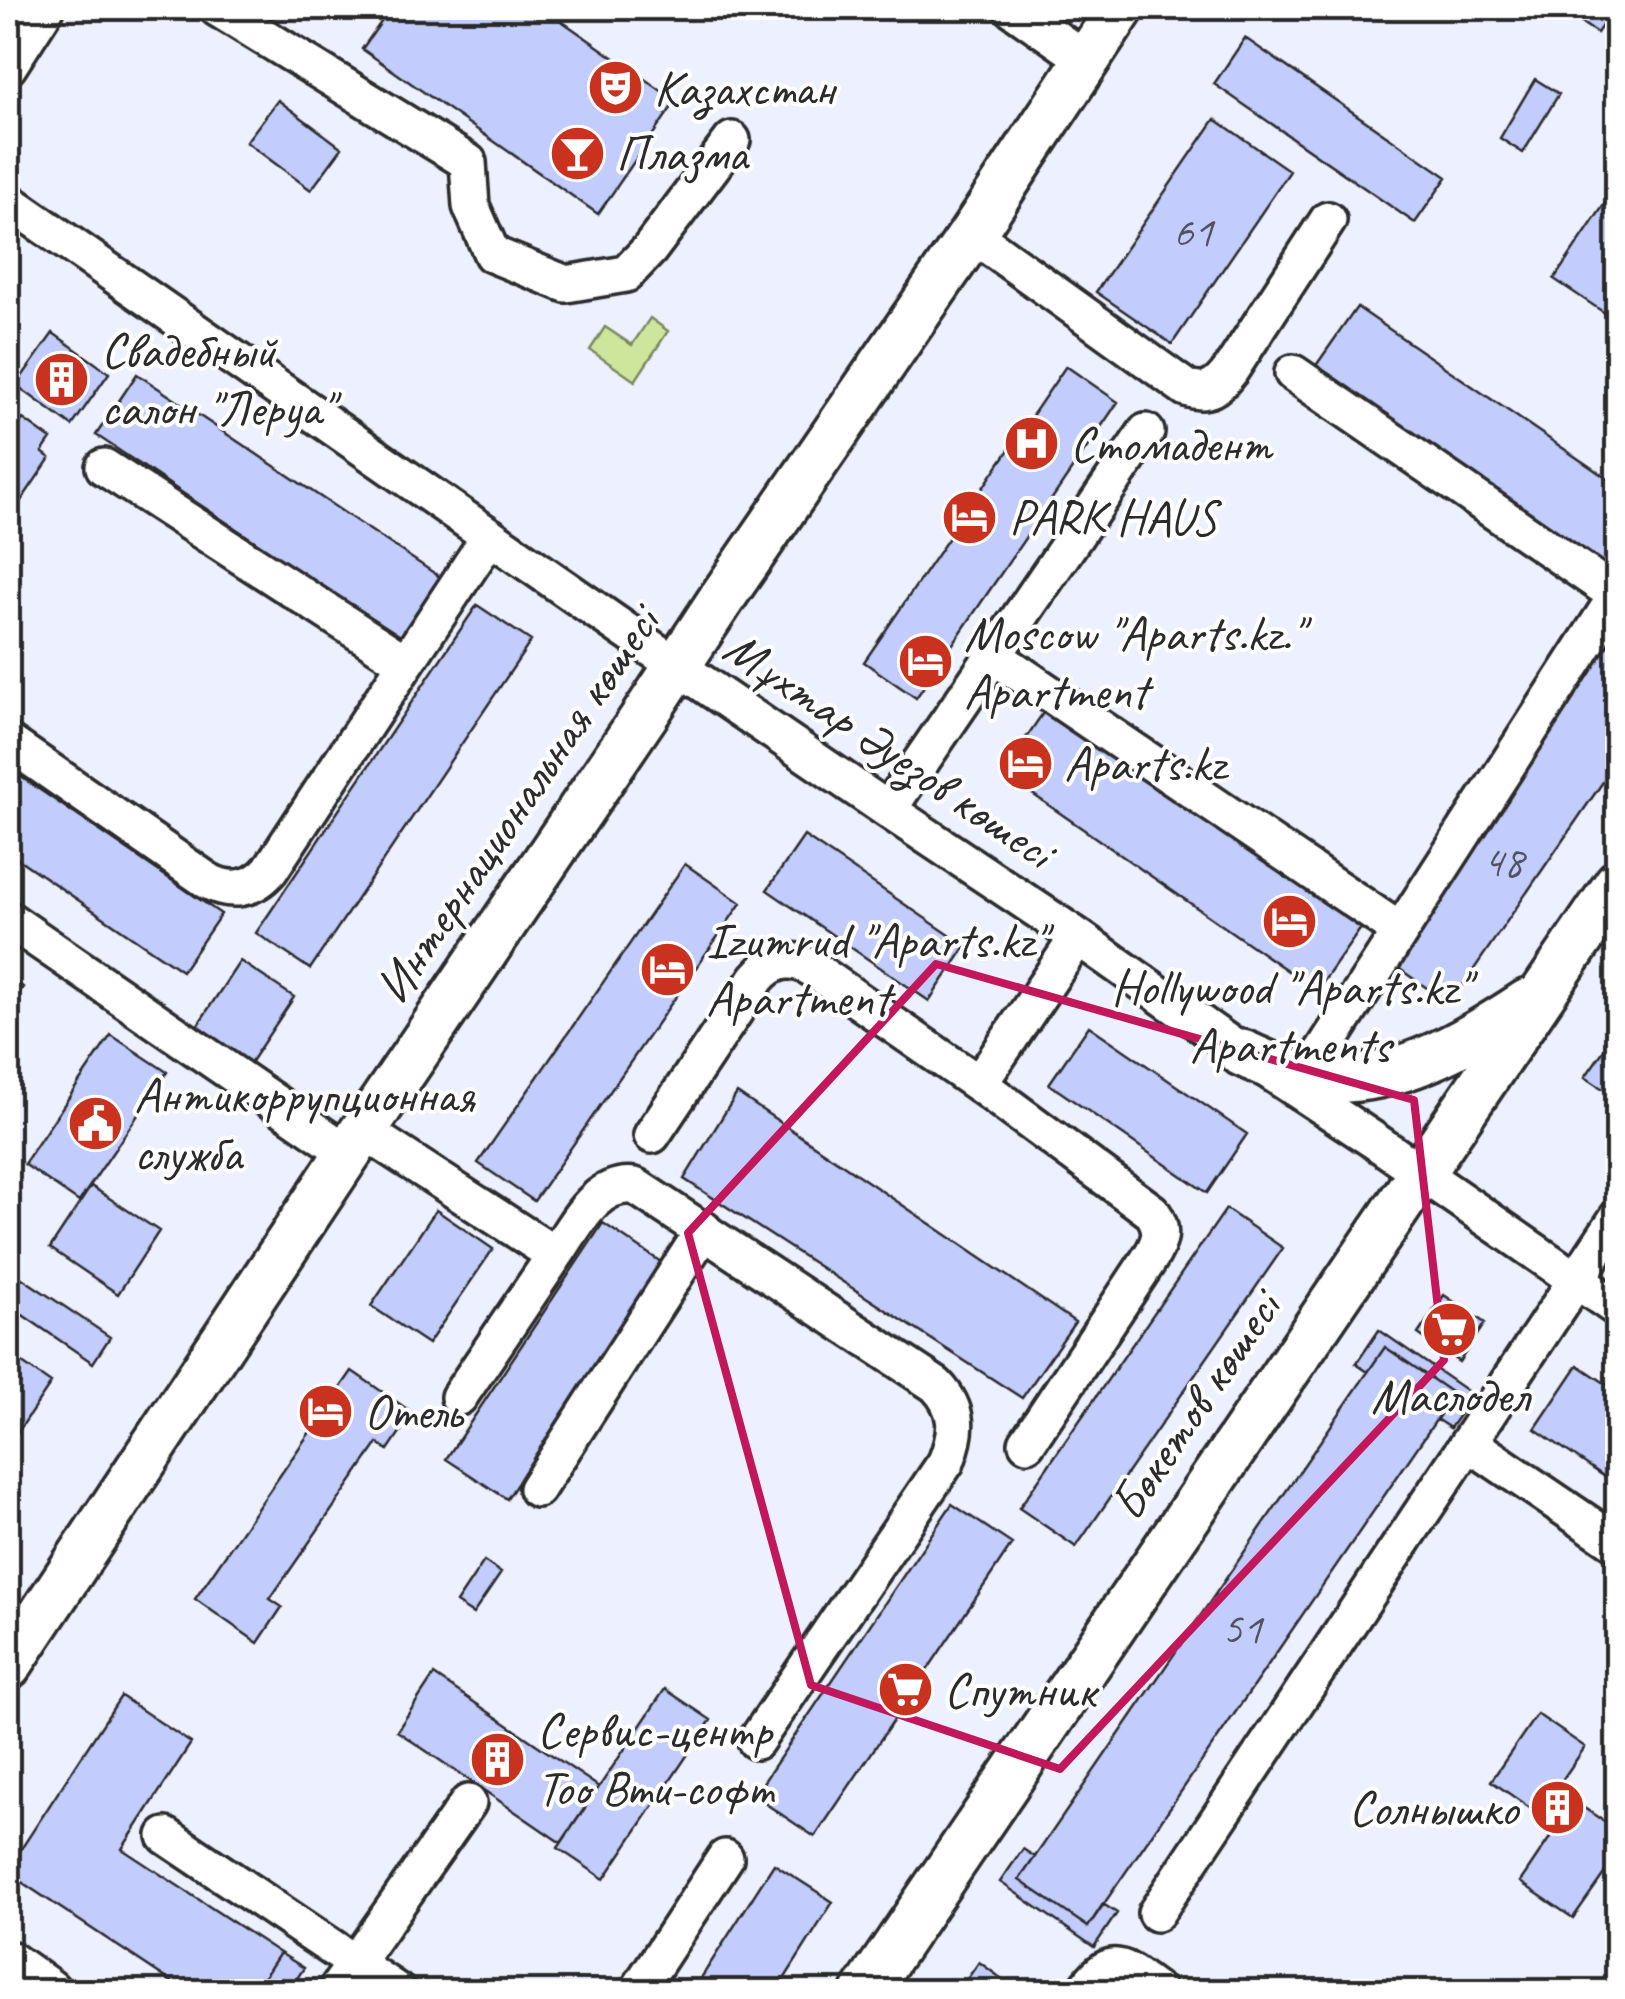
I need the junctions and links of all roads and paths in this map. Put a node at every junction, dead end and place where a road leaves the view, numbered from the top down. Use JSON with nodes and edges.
{"nodes":[{"id":1,"x":46,"y":8,"type":"edge"},
{"id":2,"x":217,"y":8,"type":"edge"},
{"id":3,"x":1012,"y":8,"type":"edge"},
{"id":4,"x":1121,"y":8,"type":"edge"},
{"id":5,"x":1086,"y":58,"type":"junction"},
{"id":6,"x":8,"y":67,"type":"edge"},
{"id":7,"x":732,"y":140,"type":"dead end"},
{"id":8,"x":8,"y":200,"type":"edge"},
{"id":9,"x":1328,"y":220,"type":"dead end"},
{"id":10,"x":972,"y":234,"type":"junction"},
{"id":11,"x":1293,"y":373,"type":"dead end"},
{"id":12,"x":1146,"y":432,"type":"dead end"},
{"id":13,"x":104,"y":467,"type":"dead end"},
{"id":14,"x":490,"y":536,"type":"junction"},
{"id":15,"x":1617,"y":596,"type":"edge"},
{"id":16,"x":994,"y":656,"type":"junction"},
{"id":17,"x":406,"y":663,"type":"junction"},
{"id":18,"x":678,"y":666,"type":"junction"},
{"id":19,"x":8,"y":742,"type":"edge"},
{"id":20,"x":888,"y":810,"type":"junction"},
{"id":21,"x":1618,"y":883,"type":"edge"},
{"id":22,"x":8,"y":919,"type":"edge"},
{"id":23,"x":1400,"y":931,"type":"junction"},
{"id":24,"x":1078,"y":937,"type":"junction"},
{"id":25,"x":1544,"y":992,"type":"junction"},
{"id":26,"x":1242,"y":1053,"type":"joint"},
{"id":27,"x":1302,"y":1083,"type":"junction"},
{"id":28,"x":979,"y":1084,"type":"junction"},
{"id":29,"x":652,"y":1135,"type":"dead end"},
{"id":30,"x":356,"y":1142,"type":"junction"},
{"id":31,"x":1420,"y":1174,"type":"junction"},
{"id":32,"x":1618,"y":1217,"type":"edge"},
{"id":33,"x":704,"y":1230,"type":"junction"},
{"id":34,"x":555,"y":1255,"type":"junction"},
{"id":35,"x":1576,"y":1280,"type":"junction"},
{"id":36,"x":1618,"y":1308,"type":"edge"},
{"id":37,"x":459,"y":1397,"type":"dead end"},
{"id":38,"x":1468,"y":1443,"type":"junction"},
{"id":39,"x":1027,"y":1444,"type":"dead end"},
{"id":40,"x":537,"y":1488,"type":"dead end"},
{"id":41,"x":1618,"y":1544,"type":"edge"},
{"id":42,"x":8,"y":1666,"type":"edge"},
{"id":43,"x":756,"y":1741,"type":"dead end"},
{"id":44,"x":468,"y":1803,"type":"dead end"},
{"id":45,"x":166,"y":1836,"type":"dead end"},
{"id":46,"x":725,"y":1858,"type":"dead end"},
{"id":47,"x":1156,"y":1914,"type":"dead end"},
{"id":48,"x":8,"y":1964,"type":"edge"},
{"id":49,"x":345,"y":1978,"type":"edge"},
{"id":50,"x":48,"y":1992,"type":"edge"},
{"id":51,"x":398,"y":1992,"type":"edge"},
{"id":52,"x":638,"y":1992,"type":"edge"},
{"id":53,"x":865,"y":1992,"type":"edge"},
{"id":54,"x":1084,"y":1992,"type":"edge"},
{"id":55,"x":1158,"y":1992,"type":"edge"}],
"edges":[{"from":1,"to":6,"type":"street"},
{"from":2,"to":7,"type":"street"},
{"from":3,"to":5,"type":"street"},
{"from":4,"to":5,"type":"main road","name":"Интернациональная көшесі"},
{"from":5,"to":10,"type":"main road","name":"Интернациональная көшесі"},
{"from":8,"to":14,"type":"street","name":"Мұхтар Әуезов көшесі"},
{"from":9,"to":10,"type":"street"},
{"from":10,"to":18,"type":"main road","name":"Интернациональная көшесі"},
{"from":11,"to":15,"type":"street"},
{"from":12,"to":16,"type":"street"},
{"from":13,"to":17,"type":"street"},
{"from":14,"to":17,"type":"street"},
{"from":14,"to":18,"type":"street","name":"Мұхтар Әуезов көшесі"},
{"from":15,"to":23,"type":"street"},
{"from":16,"to":20,"type":"street"},
{"from":16,"to":23,"type":"street"},
{"from":17,"to":19,"type":"street"},
{"from":18,"to":20,"type":"street","name":"Мұхтар Әуезов көшесі"},
{"from":18,"to":30,"type":"main road","name":"Интернациональная көшесі"},
{"from":20,"to":24,"type":"street","name":"Мұхтар Әуезов көшесі"},
{"from":21,"to":25,"type":"main road","name":"Бөкетов көшесі"},
{"from":22,"to":30,"type":"street"},
{"from":23,"to":27,"type":"street"},
{"from":24,"to":26,"type":"street","name":"Мұхтар Әуезов көшесі"},
{"from":24,"to":28,"type":"street"},
{"from":25,"to":27,"type":"main road"},
{"from":25,"to":31,"type":"main road","name":"Бөкетов көшесі"},
{"from":26,"to":27,"type":"main road"},
{"from":27,"to":31,"type":"street"},
{"from":28,"to":29,"type":"street"},
{"from":28,"to":39,"type":"street"},
{"from":30,"to":34,"type":"street"},
{"from":30,"to":42,"type":"main road","name":"Интернациональная көшесі"},
{"from":31,"to":35,"type":"street"},
{"from":31,"to":53,"type":"main road","name":"Бөкетов көшесі"},
{"from":32,"to":35,"type":"street"},
{"from":33,"to":34,"type":"street"},
{"from":33,"to":40,"type":"street"},
{"from":33,"to":43,"type":"street"},
{"from":34,"to":37,"type":"street"},
{"from":35,"to":36,"type":"street"},
{"from":35,"to":38,"type":"street"},
{"from":38,"to":41,"type":"street"},
{"from":38,"to":47,"type":"street"},
{"from":44,"to":49,"type":"street"},
{"from":45,"to":49,"type":"street"},
{"from":46,"to":52,"type":"street"},
{"from":48,"to":50,"type":"main road"},
{"from":49,"to":51,"type":"street"},
{"from":54,"to":55,"type":"street"}]}
